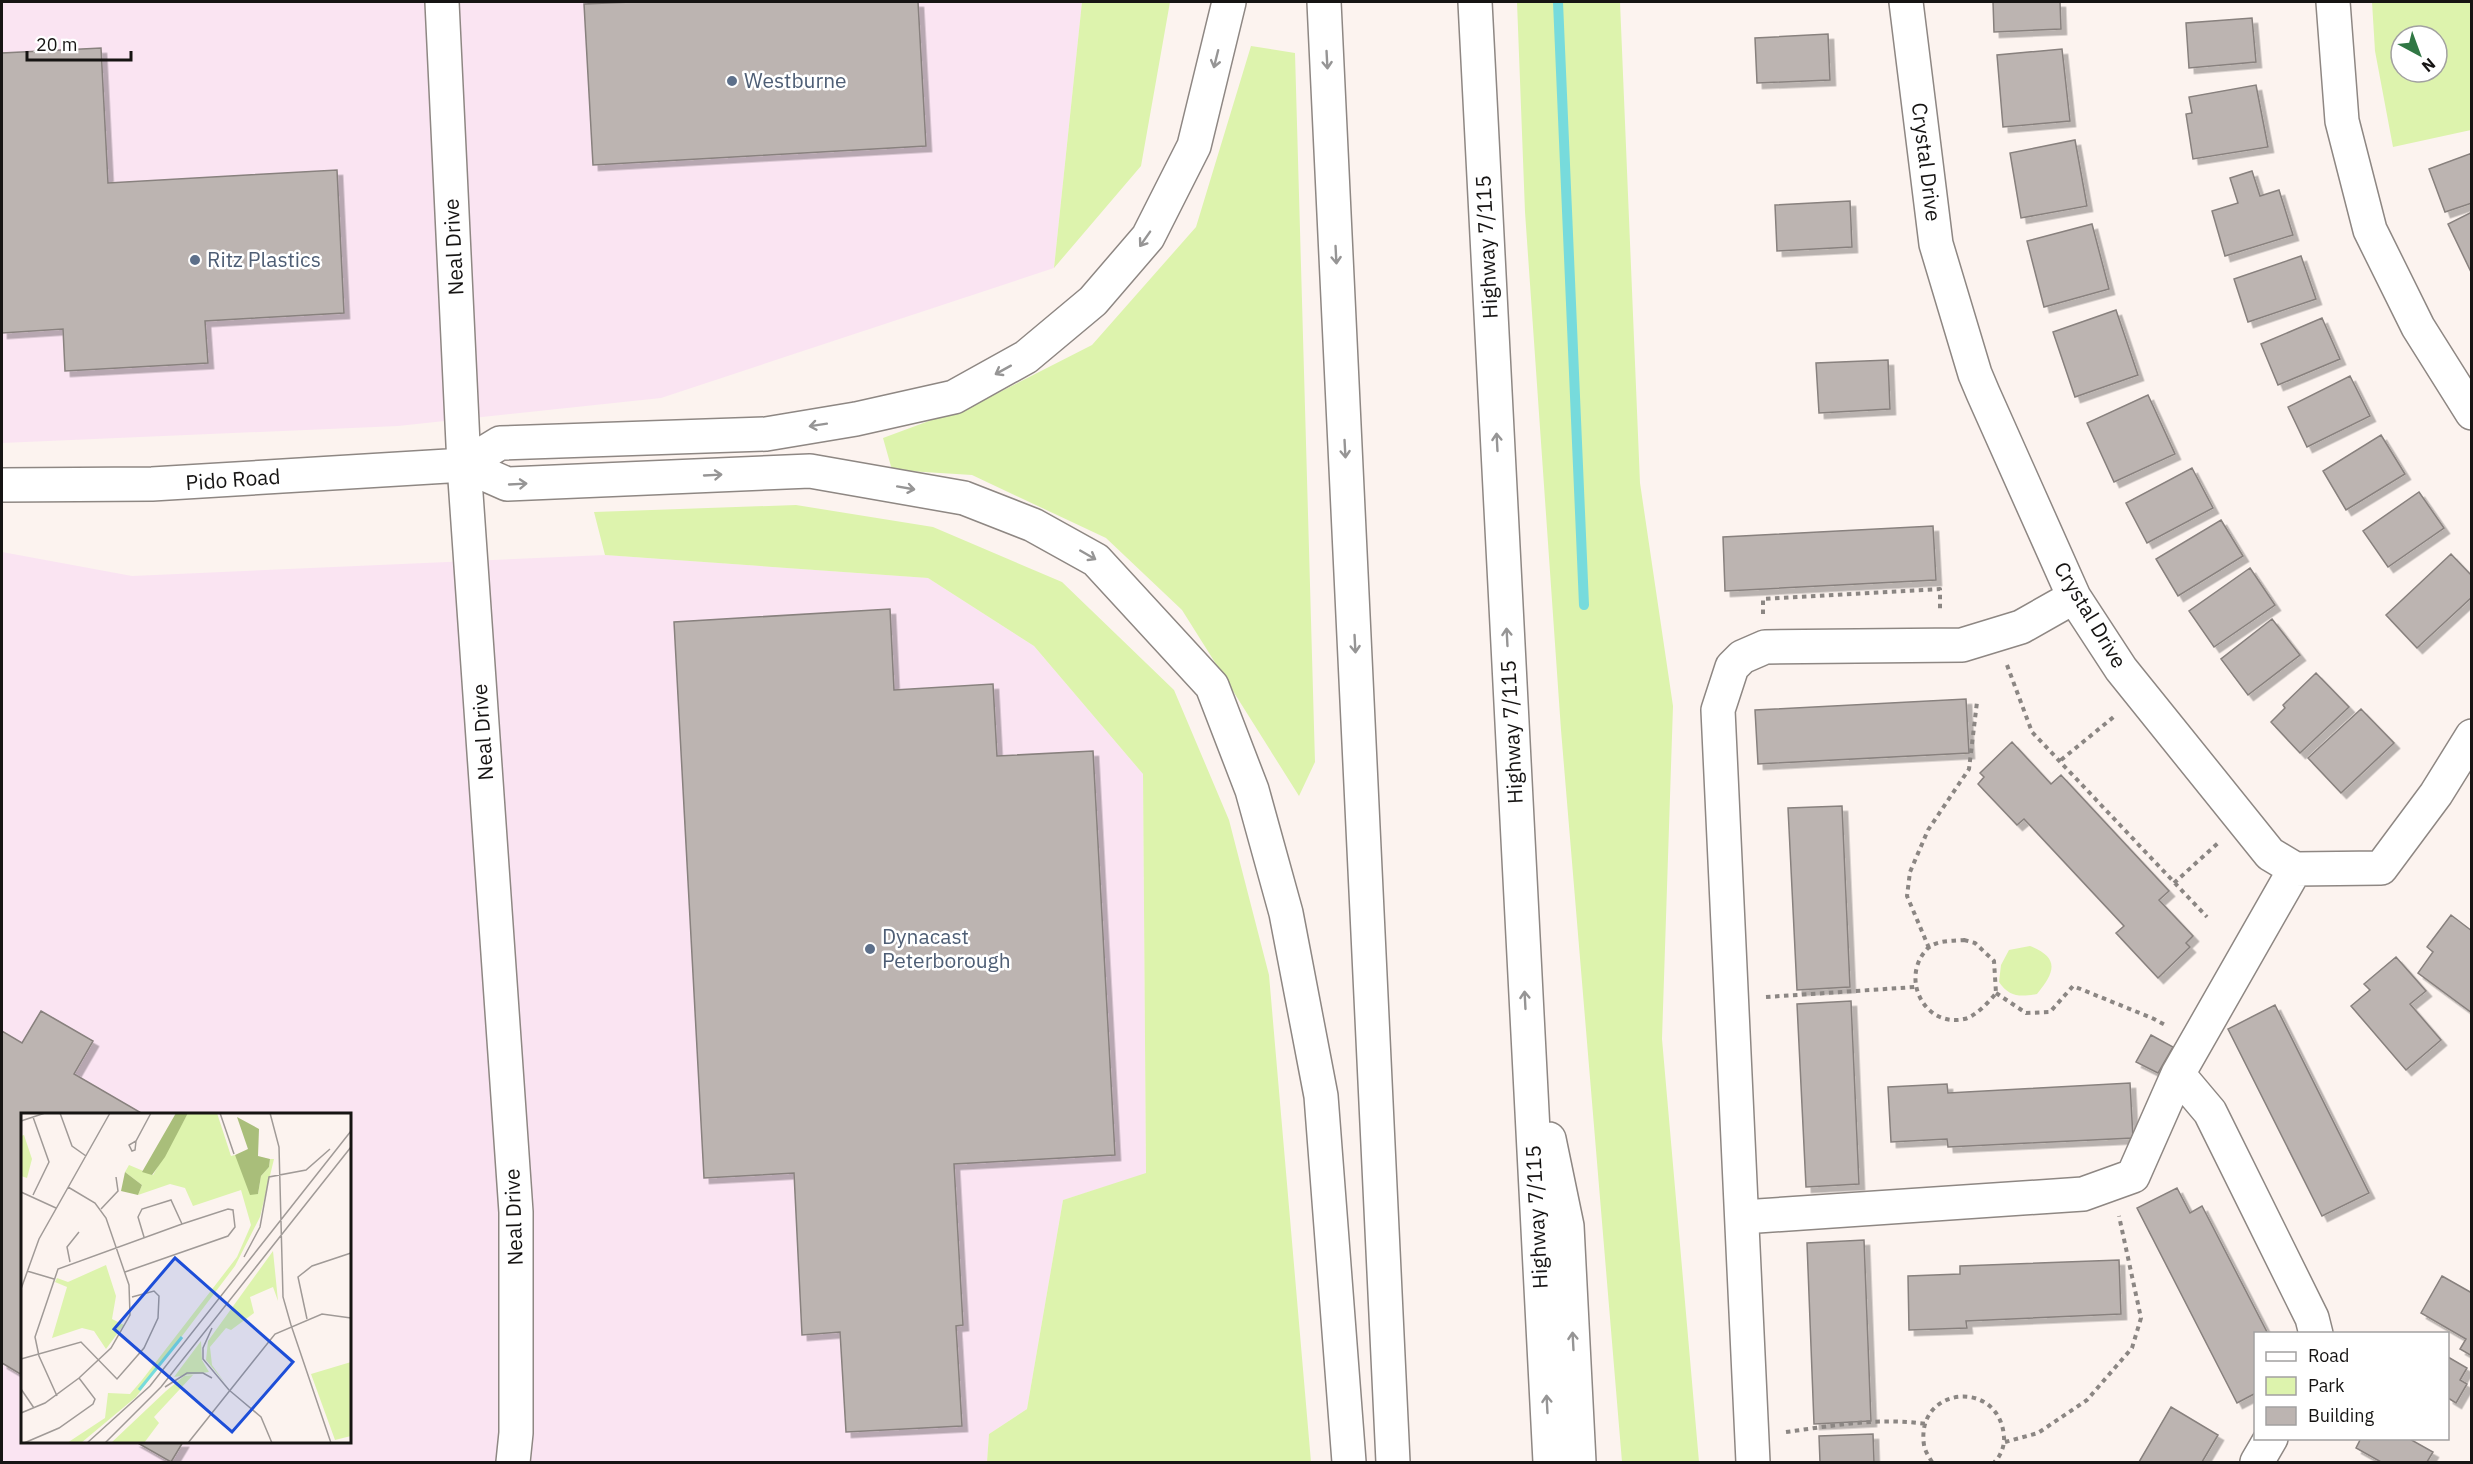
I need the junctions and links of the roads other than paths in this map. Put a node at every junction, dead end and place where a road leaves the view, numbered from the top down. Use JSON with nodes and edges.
{"nodes":[{"id":1,"x":442,"y":2,"type":"edge"},
{"id":2,"x":1229,"y":2,"type":"edge"},
{"id":3,"x":1324,"y":2,"type":"edge"},
{"id":4,"x":1475,"y":2,"type":"edge"},
{"id":5,"x":1906,"y":2,"type":"edge"},
{"id":6,"x":2333,"y":2,"type":"edge"},
{"id":7,"x":2472,"y":413,"type":"edge"},
{"id":8,"x":464,"y":465,"type":"junction"},
{"id":9,"x":2,"y":485,"type":"edge"},
{"id":10,"x":2074,"y":597,"type":"junction"},
{"id":11,"x":2472,"y":736,"type":"edge"},
{"id":12,"x":2295,"y":870,"type":"junction"},
{"id":13,"x":1527,"y":1033,"type":"junction"},
{"id":14,"x":2178,"y":1074,"type":"junction"},
{"id":15,"x":1743,"y":1217,"type":"junction"},
{"id":16,"x":2316,"y":1332,"type":"edge"},
{"id":17,"x":2270,"y":1440,"type":"edge"},
{"id":18,"x":1752,"y":1449,"type":"edge"},
{"id":19,"x":513,"y":1462,"type":"edge"},
{"id":20,"x":1349,"y":1462,"type":"edge"},
{"id":21,"x":1393,"y":1462,"type":"edge"},
{"id":22,"x":1550,"y":1462,"type":"edge"},
{"id":23,"x":1580,"y":1462,"type":"edge"},
{"id":24,"x":2257,"y":1462,"type":"edge"}],
"edges":[{"from":1,"to":8,"type":"main road","name":"Neal Drive"},
{"from":2,"to":8,"type":"main road","one_way":true},
{"from":3,"to":21,"type":"main road","one_way":true},
{"from":13,"to":4,"type":"main road","name":"Highway 7/115","one_way":true},
{"from":5,"to":10,"type":"main road","name":"Crystal Drive"},
{"from":6,"to":7,"type":"main road"},
{"from":8,"to":9,"type":"main road","name":"Pido Road"},
{"from":8,"to":19,"type":"main road","name":"Neal Drive"},
{"from":8,"to":20,"type":"main road","one_way":true},
{"from":10,"to":12,"type":"main road","name":"Crystal Drive"},
{"from":10,"to":15,"type":"main road"},
{"from":11,"to":12,"type":"main road"},
{"from":12,"to":14,"type":"main road"},
{"from":22,"to":13,"type":"main road","name":"Highway 7/115","one_way":true},
{"from":23,"to":13,"type":"main road","one_way":true},
{"from":14,"to":15,"type":"main road"},
{"from":14,"to":16,"type":"main road"},
{"from":15,"to":18,"type":"main road"},
{"from":17,"to":24,"type":"main road"}]}
